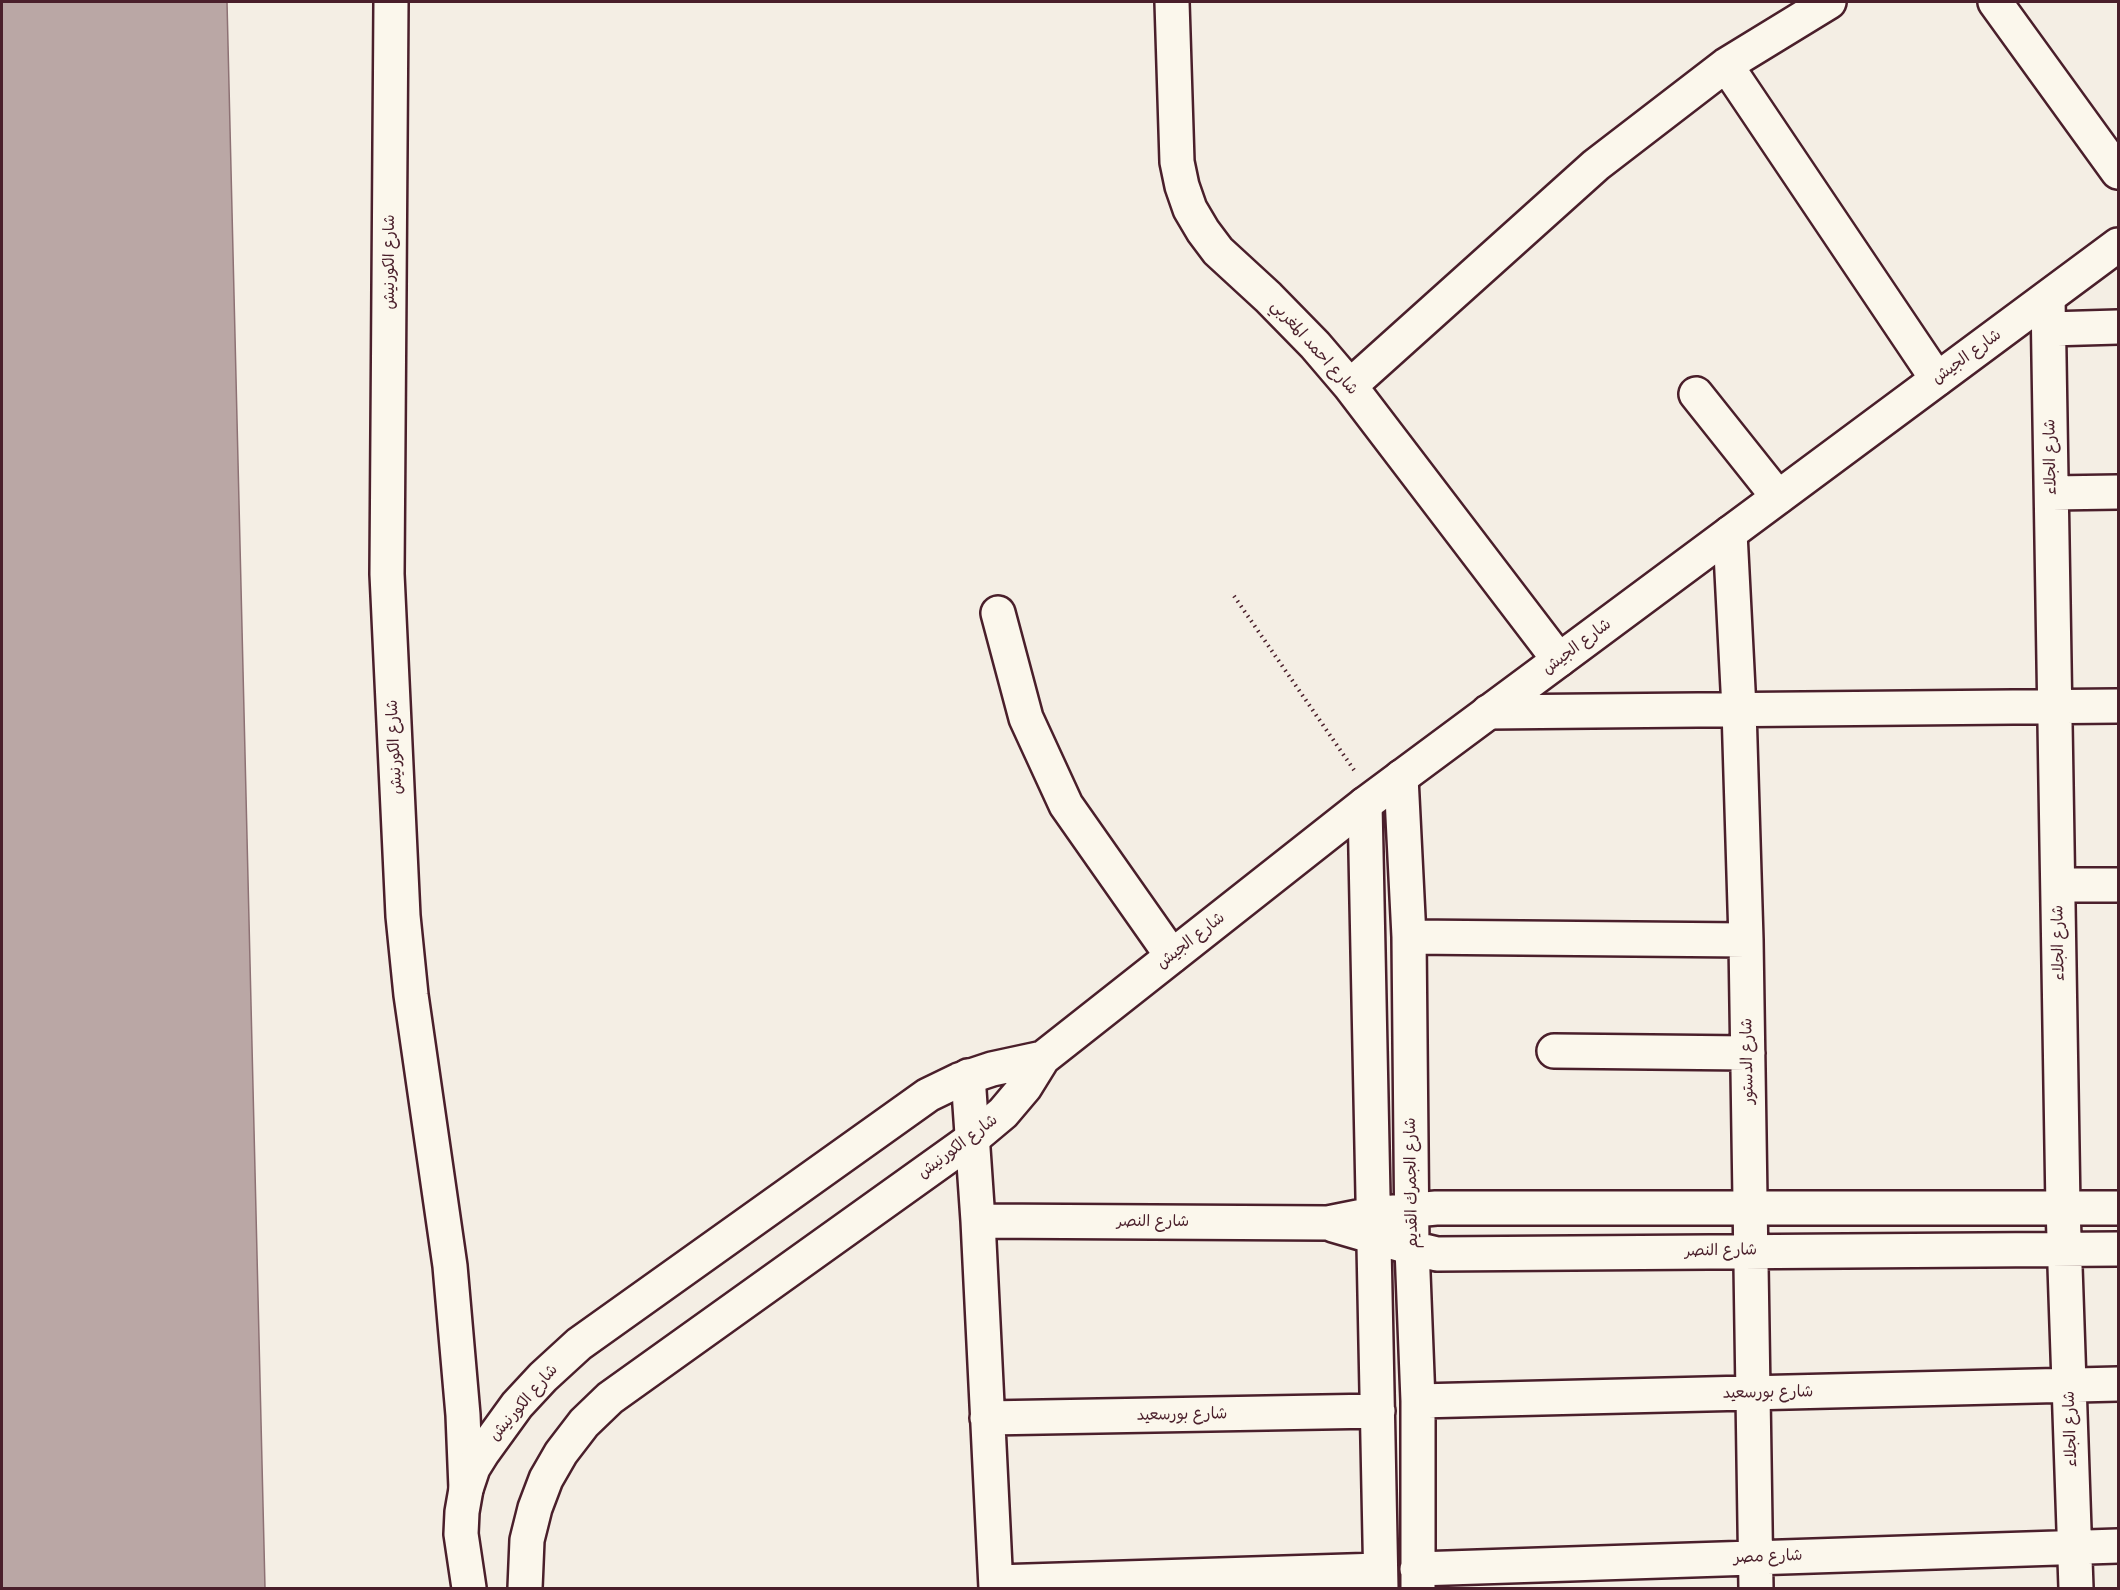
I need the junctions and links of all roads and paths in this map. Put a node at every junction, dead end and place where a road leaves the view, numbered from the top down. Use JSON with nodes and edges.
{"nodes":[{"id":1,"x":391,"y":2,"type":"edge"},
{"id":2,"x":1172,"y":2,"type":"edge"},
{"id":3,"x":1829,"y":2,"type":"edge"},
{"id":4,"x":1995,"y":2,"type":"edge"},
{"id":5,"x":1726,"y":65,"type":"junction"},
{"id":6,"x":2118,"y":172,"type":"edge"},
{"id":7,"x":2118,"y":245,"type":"edge"},
{"id":8,"x":2048,"y":313,"type":"junction"},
{"id":9,"x":2118,"y":327,"type":"edge"},
{"id":10,"x":1937,"y":379,"type":"junction"},
{"id":11,"x":1350,"y":386,"type":"junction"},
{"id":12,"x":1696,"y":394,"type":"dead end"},
{"id":13,"x":2118,"y":492,"type":"edge"},
{"id":14,"x":2052,"y":493,"type":"junction"},
{"id":15,"x":1778,"y":497,"type":"junction"},
{"id":16,"x":1730,"y":533,"type":"junction"},
{"id":17,"x":1234,"y":596,"type":"dead end"},
{"id":18,"x":998,"y":614,"type":"dead end"},
{"id":19,"x":1558,"y":660,"type":"junction"},
{"id":20,"x":2055,"y":706,"type":"junction"},
{"id":21,"x":2118,"y":706,"type":"edge"},
{"id":22,"x":1738,"y":709,"type":"junction"},
{"id":23,"x":1488,"y":712,"type":"junction"},
{"id":24,"x":1401,"y":777,"type":"junction"},
{"id":25,"x":1369,"y":801,"type":"junction"},
{"id":26,"x":2058,"y":885,"type":"junction"},
{"id":27,"x":2118,"y":885,"type":"edge"},
{"id":28,"x":1409,"y":937,"type":"junction"},
{"id":29,"x":1746,"y":940,"type":"junction"},
{"id":30,"x":1172,"y":956,"type":"junction"},
{"id":31,"x":1554,"y":1051,"type":"dead end"},
{"id":32,"x":1748,"y":1053,"type":"junction"},
{"id":33,"x":1043,"y":1058,"type":"junction"},
{"id":34,"x":968,"y":1076,"type":"junction"},
{"id":35,"x":972,"y":1139,"type":"junction"},
{"id":36,"x":1752,"y":1208,"type":"junction"},
{"id":37,"x":2063,"y":1208,"type":"junction"},
{"id":38,"x":2118,"y":1208,"type":"edge"},
{"id":39,"x":1412,"y":1210,"type":"junction"},
{"id":40,"x":978,"y":1221,"type":"junction"},
{"id":41,"x":1373,"y":1225,"type":"junction"},
{"id":42,"x":1412,"y":1248,"type":"junction"},
{"id":43,"x":2065,"y":1249,"type":"junction"},
{"id":44,"x":2118,"y":1249,"type":"edge"},
{"id":45,"x":1752,"y":1251,"type":"junction"},
{"id":46,"x":2118,"y":1384,"type":"edge"},
{"id":47,"x":2070,"y":1385,"type":"junction"},
{"id":48,"x":1754,"y":1393,"type":"junction"},
{"id":49,"x":1418,"y":1401,"type":"junction"},
{"id":50,"x":1378,"y":1412,"type":"junction"},
{"id":51,"x":987,"y":1418,"type":"junction"},
{"id":52,"x":466,"y":1490,"type":"junction"},
{"id":53,"x":2118,"y":1546,"type":"edge"},
{"id":54,"x":2075,"y":1547,"type":"junction"},
{"id":55,"x":1756,"y":1573,"type":"edge"},
{"id":56,"x":1380,"y":1579,"type":"edge"},
{"id":57,"x":1418,"y":1579,"type":"edge"},
{"id":58,"x":996,"y":1585,"type":"edge"},
{"id":59,"x":469,"y":1588,"type":"edge"},
{"id":60,"x":525,"y":1588,"type":"edge"},
{"id":61,"x":2076,"y":1588,"type":"edge"}],
"edges":[{"from":1,"to":52,"type":"street","name":"شارع الكورنيش"},
{"from":2,"to":11,"type":"street","name":"شارع احمد المغربي"},
{"from":3,"to":5,"type":"street"},
{"from":4,"to":6,"type":"street"},
{"from":5,"to":10,"type":"street"},
{"from":5,"to":11,"type":"street"},
{"from":7,"to":8,"type":"street","name":"شارع الجيش"},
{"from":8,"to":9,"type":"street"},
{"from":8,"to":10,"type":"street","name":"شارع الجيش"},
{"from":8,"to":14,"type":"street","name":"شارع الجلاء"},
{"from":10,"to":15,"type":"street","name":"شارع الجيش"},
{"from":11,"to":19,"type":"street","name":"شارع احمد المغربي"},
{"from":12,"to":15,"type":"street"},
{"from":13,"to":14,"type":"street"},
{"from":14,"to":20,"type":"street","name":"شارع الجلاء"},
{"from":15,"to":16,"type":"street","name":"شارع الجيش"},
{"from":16,"to":19,"type":"street","name":"شارع الجيش"},
{"from":16,"to":22,"type":"street","name":"شارع الدستور"},
{"from":17,"to":25,"type":"path"},
{"from":18,"to":30,"type":"street"},
{"from":19,"to":23,"type":"street","name":"شارع الجيش"},
{"from":20,"to":21,"type":"street"},
{"from":20,"to":22,"type":"street"},
{"from":20,"to":26,"type":"street","name":"شارع الجلاء"},
{"from":22,"to":23,"type":"street"},
{"from":22,"to":29,"type":"street","name":"شارع الدستور"},
{"from":23,"to":24,"type":"street","name":"شارع الجيش"},
{"from":24,"to":25,"type":"street","name":"شارع الجيش"},
{"from":24,"to":28,"type":"street","name":"شارع الجمرك القديم"},
{"from":25,"to":30,"type":"street","name":"شارع الجيش"},
{"from":25,"to":41,"type":"street"},
{"from":26,"to":27,"type":"street"},
{"from":26,"to":37,"type":"street","name":"شارع الجلاء"},
{"from":28,"to":29,"type":"street"},
{"from":28,"to":39,"type":"street","name":"شارع الجمرك القديم"},
{"from":29,"to":32,"type":"street","name":"شارع الدستور"},
{"from":30,"to":33,"type":"street","name":"شارع الجيش"},
{"from":31,"to":32,"type":"street"},
{"from":32,"to":36,"type":"street","name":"شارع الدستور"},
{"from":33,"to":34,"type":"street","name":"شارع الكورنيش"},
{"from":33,"to":35,"type":"street","name":"شارع الكورنيش"},
{"from":34,"to":35,"type":"street"},
{"from":34,"to":52,"type":"street","name":"شارع الكورنيش"},
{"from":35,"to":40,"type":"street"},
{"from":35,"to":60,"type":"street","name":"شارع الكورنيش"},
{"from":36,"to":37,"type":"street","name":"شارع النصر"},
{"from":36,"to":39,"type":"street","name":"شارع النصر"},
{"from":36,"to":45,"type":"street","name":"شارع الدستور"},
{"from":37,"to":38,"type":"street","name":"شارع النصر"},
{"from":37,"to":43,"type":"street","name":"شارع الجلاء"},
{"from":39,"to":41,"type":"street","name":"شارع النصر"},
{"from":39,"to":42,"type":"street","name":"شارع الجمرك القديم"},
{"from":40,"to":41,"type":"street","name":"شارع النصر"},
{"from":40,"to":51,"type":"street"},
{"from":41,"to":42,"type":"street","name":"شارع النصر"},
{"from":41,"to":50,"type":"street"},
{"from":42,"to":45,"type":"street","name":"شارع النصر"},
{"from":42,"to":49,"type":"street","name":"شارع الجمرك القديم"},
{"from":43,"to":44,"type":"street","name":"شارع النصر"},
{"from":43,"to":45,"type":"street","name":"شارع النصر"},
{"from":43,"to":47,"type":"street","name":"شارع الجلاء"},
{"from":45,"to":48,"type":"street","name":"شارع الدستور"},
{"from":46,"to":47,"type":"street","name":"شارع بورسعيد"},
{"from":47,"to":48,"type":"street","name":"شارع بورسعيد"},
{"from":47,"to":54,"type":"street","name":"شارع الجلاء"},
{"from":48,"to":49,"type":"street","name":"شارع بورسعيد"},
{"from":48,"to":55,"type":"street","name":"شارع الدستور"},
{"from":49,"to":57,"type":"street","name":"شارع الجمرك القديم"},
{"from":50,"to":51,"type":"street","name":"شارع بورسعيد"},
{"from":50,"to":56,"type":"street"},
{"from":51,"to":58,"type":"street"},
{"from":52,"to":59,"type":"street","name":"شارع الكورنيش"},
{"from":53,"to":54,"type":"street","name":"شارع مصر"},
{"from":54,"to":55,"type":"street","name":"شارع مصر"},
{"from":54,"to":61,"type":"street","name":"شارع الجلاء"},
{"from":55,"to":57,"type":"street","name":"شارع مصر"},
{"from":56,"to":58,"type":"street"}]}
